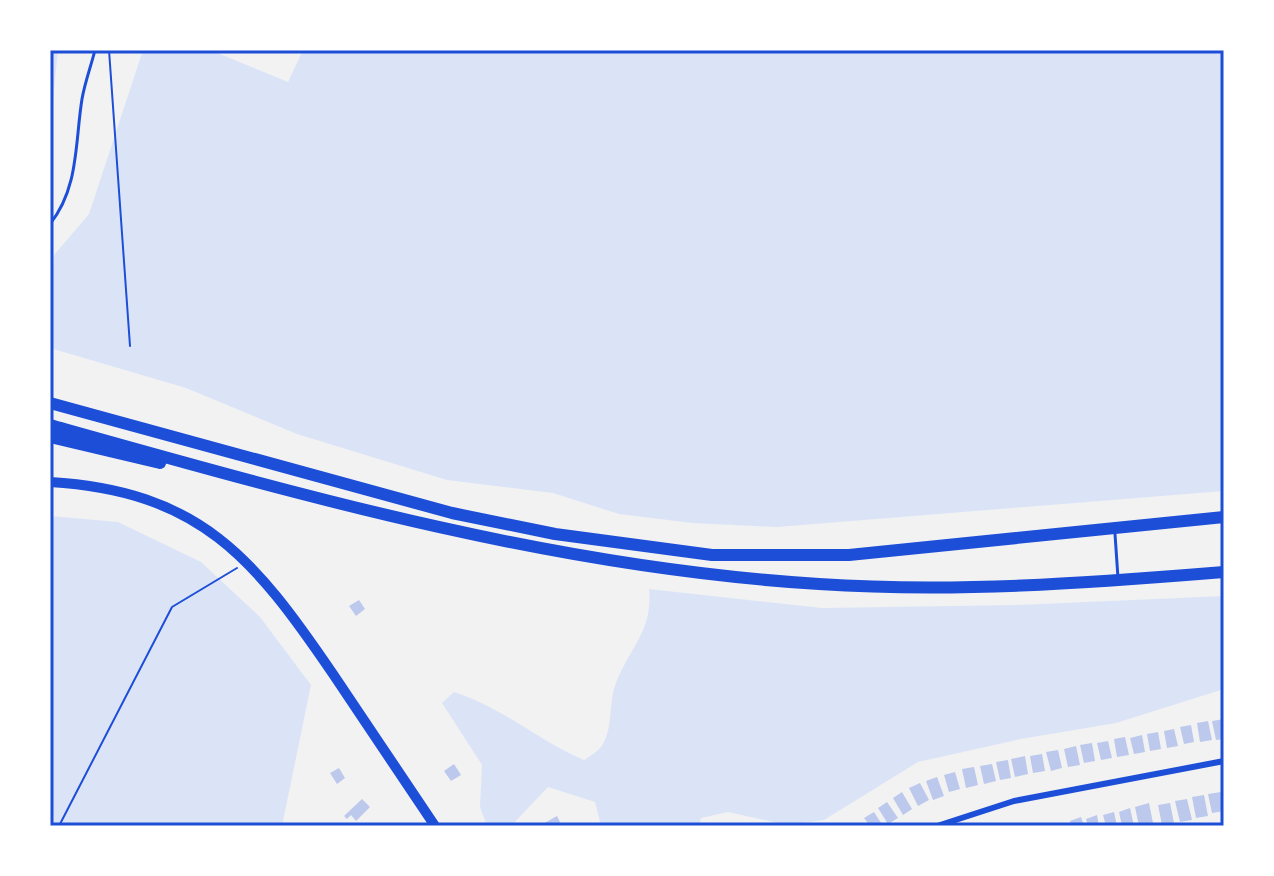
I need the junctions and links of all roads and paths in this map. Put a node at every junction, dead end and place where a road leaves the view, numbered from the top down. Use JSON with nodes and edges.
{"nodes":[{"id":1,"x":95,"y":50,"type":"edge"},
{"id":2,"x":109,"y":50,"type":"edge"},
{"id":3,"x":50,"y":224,"type":"edge"},
{"id":4,"x":130,"y":346,"type":"dead end"},
{"id":5,"x":50,"y":403,"type":"edge"},
{"id":6,"x":50,"y":425,"type":"edge"},
{"id":7,"x":50,"y":437,"type":"edge"},
{"id":8,"x":50,"y":482,"type":"edge"},
{"id":9,"x":304,"y":495,"type":"junction"},
{"id":10,"x":1224,"y":517,"type":"edge"},
{"id":11,"x":1115,"y":528,"type":"junction"},
{"id":12,"x":247,"y":561,"type":"junction"},
{"id":13,"x":1224,"y":572,"type":"edge"},
{"id":14,"x":1118,"y":582,"type":"junction"},
{"id":15,"x":1224,"y":761,"type":"edge"},
{"id":16,"x":59,"y":826,"type":"edge"},
{"id":17,"x":435,"y":826,"type":"edge"},
{"id":18,"x":937,"y":826,"type":"edge"}],
"edges":[{"from":1,"to":3,"type":"lane"},
{"from":2,"to":4,"type":"path"},
{"from":5,"to":11,"type":"highway"},
{"from":6,"to":9,"type":"highway"},
{"from":7,"to":9,"type":"highway"},
{"from":8,"to":12,"type":"main road"},
{"from":9,"to":14,"type":"highway"},
{"from":10,"to":11,"type":"highway"},
{"from":11,"to":14,"type":"lane"},
{"from":12,"to":16,"type":"path"},
{"from":12,"to":17,"type":"main road"},
{"from":13,"to":14,"type":"highway"},
{"from":15,"to":18,"type":"street"}]}
